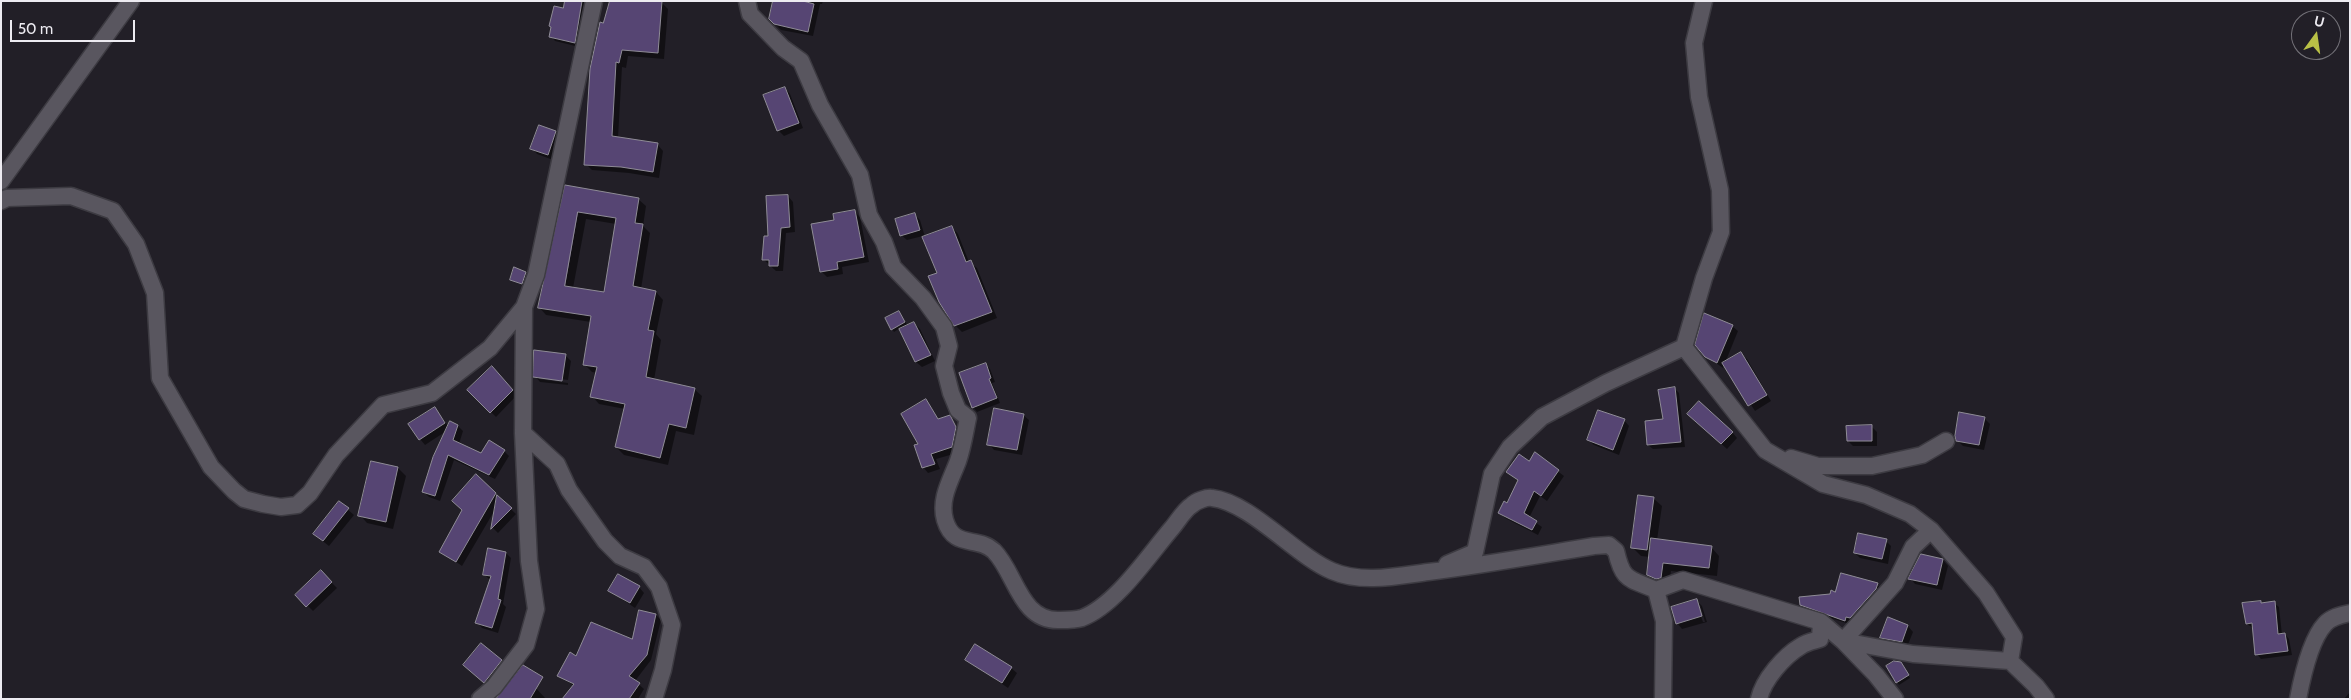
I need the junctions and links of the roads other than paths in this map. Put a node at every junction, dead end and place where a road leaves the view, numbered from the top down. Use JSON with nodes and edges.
{"nodes":[{"id":1,"x":130,"y":1,"type":"edge"},
{"id":2,"x":594,"y":1,"type":"edge"},
{"id":3,"x":746,"y":1,"type":"edge"},
{"id":4,"x":1704,"y":1,"type":"edge"},
{"id":5,"x":1,"y":181,"type":"edge"},
{"id":6,"x":1,"y":201,"type":"edge"},
{"id":7,"x":524,"y":307,"type":"junction"},
{"id":8,"x":1684,"y":347,"type":"junction"},
{"id":9,"x":523,"y":433,"type":"junction"},
{"id":10,"x":1946,"y":441,"type":"dead end"},
{"id":11,"x":1765,"y":450,"type":"junction"},
{"id":12,"x":1931,"y":530,"type":"junction"},
{"id":13,"x":1427,"y":573,"type":"junction"},
{"id":14,"x":1656,"y":590,"type":"junction"},
{"id":15,"x":2350,"y":613,"type":"edge"},
{"id":16,"x":1821,"y":622,"type":"junction"},
{"id":17,"x":1843,"y":641,"type":"junction"},
{"id":18,"x":2010,"y":661,"type":"junction"},
{"id":19,"x":480,"y":699,"type":"edge"},
{"id":20,"x":654,"y":699,"type":"edge"},
{"id":21,"x":1663,"y":699,"type":"edge"},
{"id":22,"x":1759,"y":699,"type":"edge"},
{"id":23,"x":1895,"y":699,"type":"edge"},
{"id":24,"x":2046,"y":699,"type":"edge"},
{"id":25,"x":2298,"y":699,"type":"edge"}],
"edges":[{"from":1,"to":5,"type":"street"},
{"from":2,"to":7,"type":"street"},
{"from":3,"to":13,"type":"street"},
{"from":4,"to":8,"type":"street"},
{"from":6,"to":7,"type":"street"},
{"from":7,"to":9,"type":"street"},
{"from":8,"to":11,"type":"street"},
{"from":8,"to":13,"type":"street"},
{"from":9,"to":19,"type":"street"},
{"from":9,"to":20,"type":"street"},
{"from":10,"to":11,"type":"street"},
{"from":11,"to":12,"type":"street"},
{"from":12,"to":17,"type":"street"},
{"from":12,"to":18,"type":"street"},
{"from":13,"to":14,"type":"street"},
{"from":14,"to":16,"type":"street"},
{"from":14,"to":21,"type":"street"},
{"from":15,"to":25,"type":"street"},
{"from":16,"to":17,"type":"street"},
{"from":16,"to":22,"type":"street"},
{"from":17,"to":18,"type":"street"},
{"from":17,"to":23,"type":"street"},
{"from":18,"to":24,"type":"street"}]}
